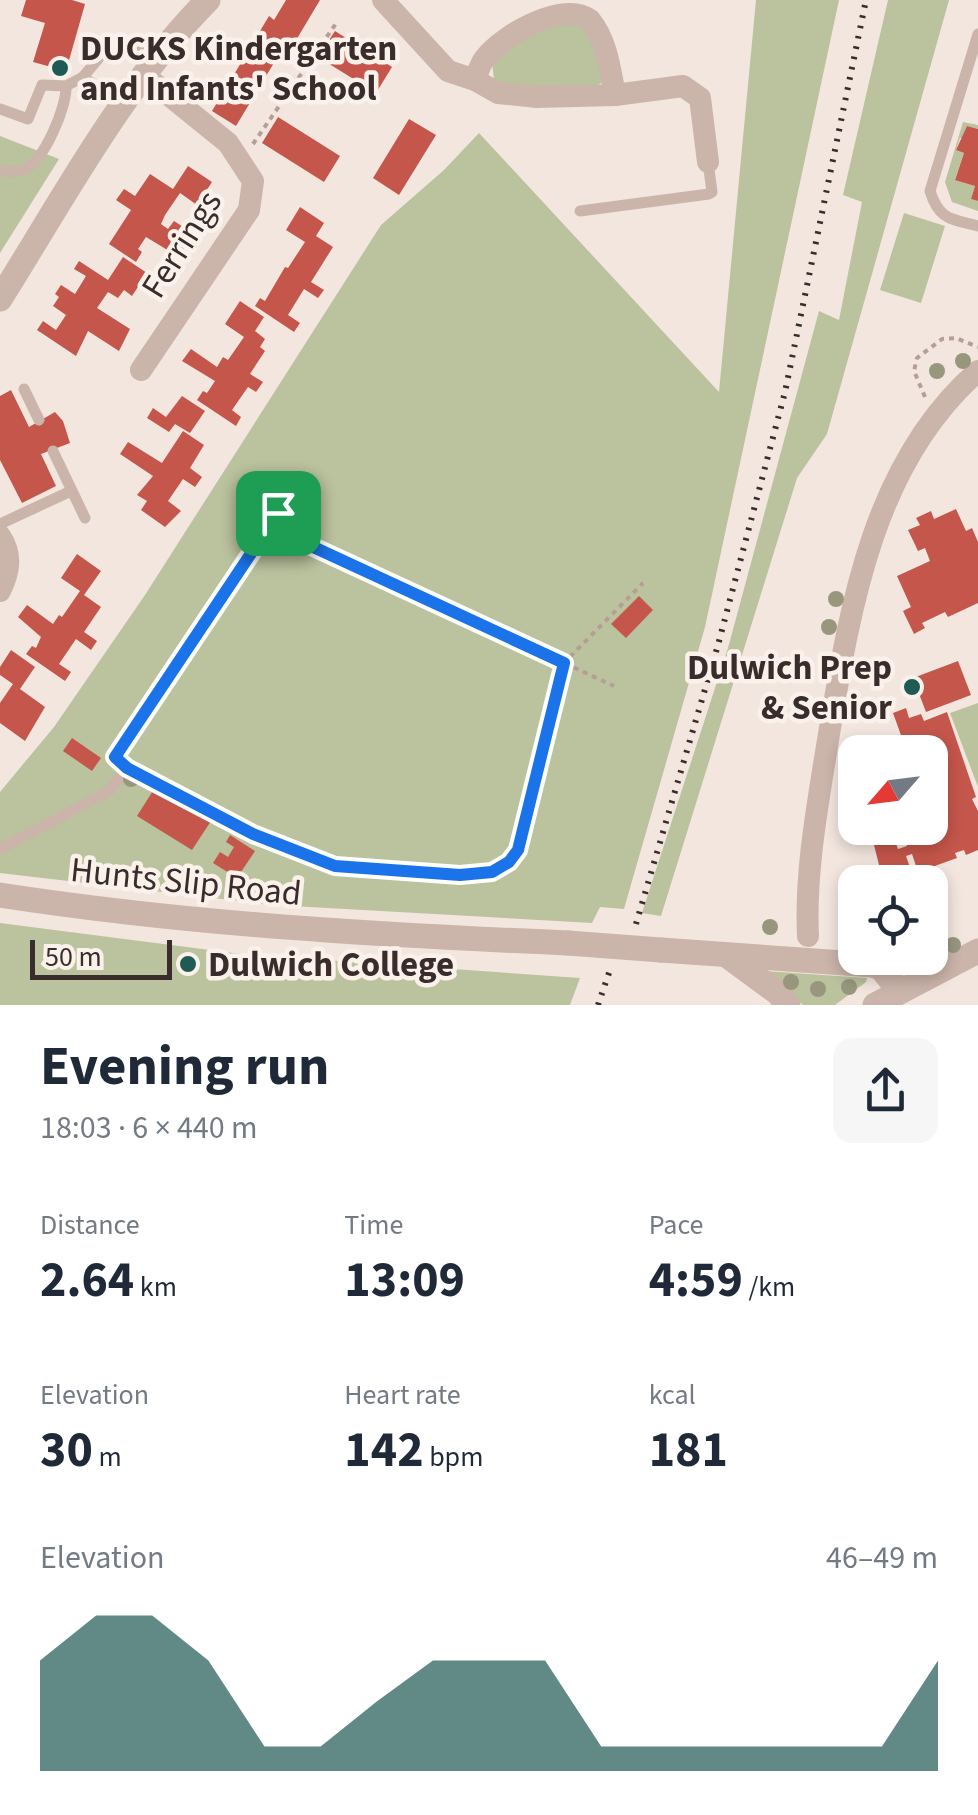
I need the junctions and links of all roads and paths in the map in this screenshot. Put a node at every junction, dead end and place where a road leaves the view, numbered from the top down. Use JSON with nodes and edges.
{"nodes":[{"id":1,"x":208,"y":0,"type":"edge"},
{"id":2,"x":384,"y":0,"type":"edge"},
{"id":3,"x":337,"y":22,"type":"dead end"},
{"id":4,"x":978,"y":34,"type":"edge"},
{"id":5,"x":149,"y":67,"type":"junction"},
{"id":6,"x":83,"y":77,"type":"junction"},
{"id":7,"x":475,"y":80,"type":"junction"},
{"id":8,"x":66,"y":86,"type":"junction"},
{"id":9,"x":615,"y":94,"type":"junction"},
{"id":10,"x":123,"y":104,"type":"junction"},
{"id":11,"x":0,"y":110,"type":"edge"},
{"id":12,"x":241,"y":160,"type":"junction"},
{"id":13,"x":708,"y":162,"type":"joint"},
{"id":14,"x":0,"y":170,"type":"edge"},
{"id":15,"x":580,"y":210,"type":"dead end"},
{"id":16,"x":978,"y":226,"type":"edge"},
{"id":17,"x":0,"y":299,"type":"edge"},
{"id":18,"x":978,"y":347,"type":"edge"},
{"id":19,"x":142,"y":370,"type":"dead end"},
{"id":20,"x":978,"y":371,"type":"edge"},
{"id":21,"x":24,"y":389,"type":"dead end"},
{"id":22,"x":930,"y":406,"type":"dead end"},
{"id":23,"x":38,"y":420,"type":"dead end"},
{"id":24,"x":53,"y":451,"type":"dead end"},
{"id":25,"x":72,"y":491,"type":"junction"},
{"id":26,"x":85,"y":518,"type":"dead end"},
{"id":27,"x":0,"y":524,"type":"edge"},
{"id":28,"x":0,"y":536,"type":"edge"},
{"id":29,"x":643,"y":584,"type":"dead end"},
{"id":30,"x":0,"y":591,"type":"edge"},
{"id":31,"x":564,"y":663,"type":"junction"},
{"id":32,"x":614,"y":686,"type":"dead end"},
{"id":33,"x":127,"y":768,"type":"junction"},
{"id":34,"x":0,"y":848,"type":"edge"},
{"id":35,"x":0,"y":895,"type":"edge"},
{"id":36,"x":808,"y":936,"type":"dead end"},
{"id":37,"x":978,"y":950,"type":"edge"},
{"id":38,"x":725,"y":954,"type":"junction"},
{"id":39,"x":899,"y":990,"type":"junction"},
{"id":40,"x":788,"y":1005,"type":"edge"},
{"id":41,"x":875,"y":1005,"type":"edge"}],
"edges":[{"from":1,"to":5,"type":"street"},
{"from":2,"to":7,"type":"street"},
{"from":3,"to":12,"type":"path"},
{"from":4,"to":16,"type":"lane"},
{"from":5,"to":6,"type":"lane"},
{"from":5,"to":10,"type":"street"},
{"from":5,"to":12,"type":"street","name":"Ferrings"},
{"from":6,"to":8,"type":"lane"},
{"from":6,"to":10,"type":"lane"},
{"from":7,"to":9,"type":"street"},
{"from":7,"to":9,"type":"street"},
{"from":8,"to":11,"type":"lane"},
{"from":8,"to":14,"type":"lane"},
{"from":9,"to":13,"type":"street"},
{"from":10,"to":17,"type":"street"},
{"from":12,"to":19,"type":"street","name":"Ferrings"},
{"from":13,"to":15,"type":"lane"},
{"from":18,"to":22,"type":"path"},
{"from":20,"to":36,"type":"street"},
{"from":21,"to":23,"type":"lane"},
{"from":24,"to":25,"type":"lane"},
{"from":25,"to":26,"type":"lane"},
{"from":25,"to":27,"type":"lane"},
{"from":28,"to":30,"type":"street"},
{"from":29,"to":31,"type":"path"},
{"from":31,"to":32,"type":"path"},
{"from":31,"to":33,"type":"path"},
{"from":31,"to":33,"type":"path"},
{"from":33,"to":34,"type":"lane"},
{"from":35,"to":38,"type":"street","name":"Hunts Slip Road","bridge":true},
{"from":37,"to":39,"type":"street"},
{"from":38,"to":39,"type":"street","name":"Hunts Slip Road"},
{"from":38,"to":40,"type":"street"},
{"from":39,"to":41,"type":"street"}]}
